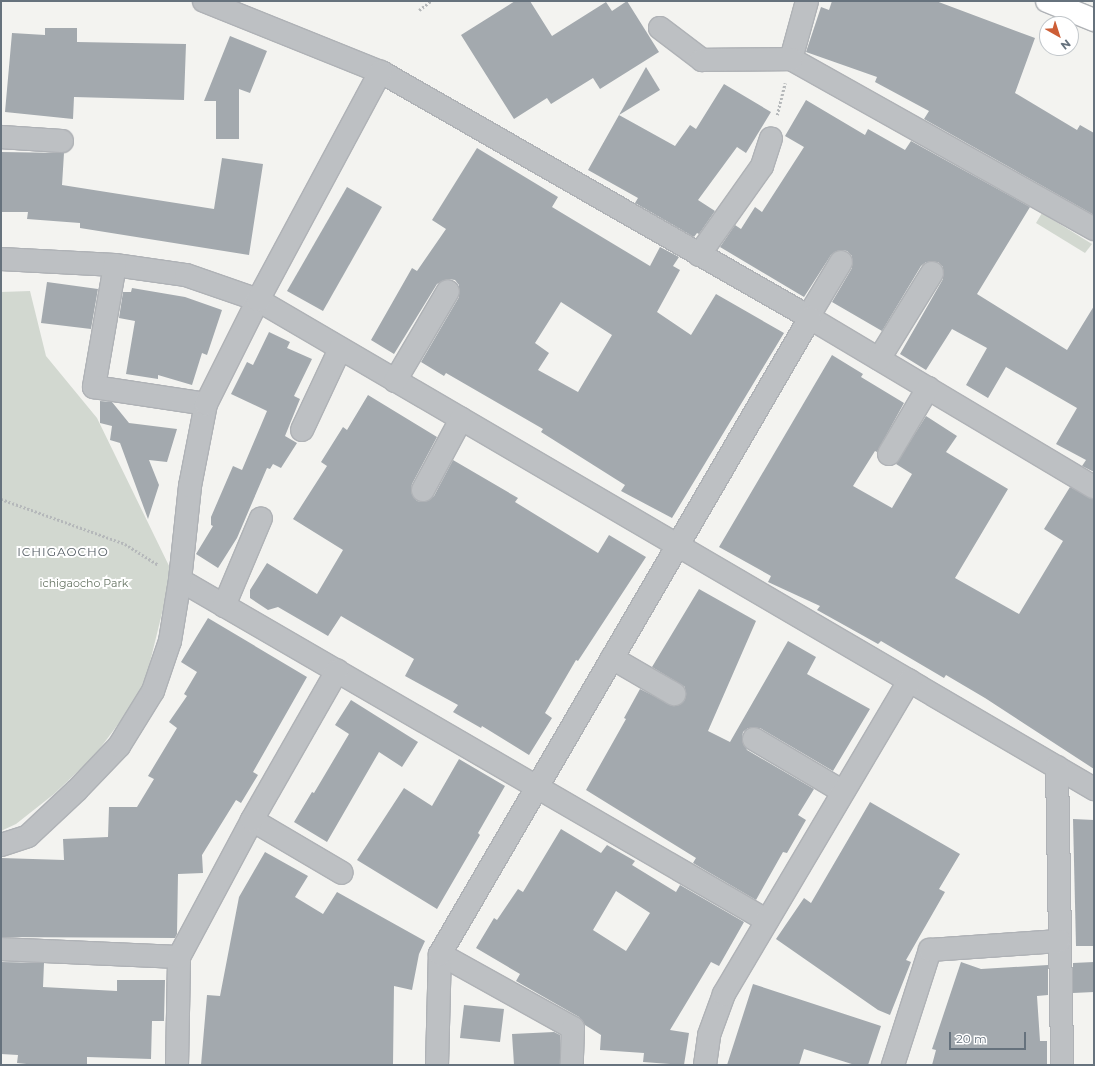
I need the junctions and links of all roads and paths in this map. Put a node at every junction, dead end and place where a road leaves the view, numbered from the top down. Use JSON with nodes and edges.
{"nodes":[{"id":1,"x":204,"y":1,"type":"edge"},
{"id":2,"x":431,"y":1,"type":"edge"},
{"id":3,"x":807,"y":1,"type":"edge"},
{"id":4,"x":1047,"y":1,"type":"edge"},
{"id":5,"x":419,"y":10,"type":"dead end"},
{"id":6,"x":1094,"y":20,"type":"edge"},
{"id":7,"x":660,"y":28,"type":"dead end"},
{"id":8,"x":791,"y":59,"type":"junction"},
{"id":9,"x":380,"y":72,"type":"junction"},
{"id":10,"x":1,"y":136,"type":"edge"},
{"id":11,"x":771,"y":138,"type":"joint"},
{"id":12,"x":62,"y":141,"type":"dead end"},
{"id":13,"x":1094,"y":229,"type":"edge"},
{"id":14,"x":699,"y":255,"type":"junction"},
{"id":15,"x":1,"y":259,"type":"edge"},
{"id":16,"x":841,"y":262,"type":"dead end"},
{"id":17,"x":115,"y":265,"type":"junction"},
{"id":18,"x":932,"y":273,"type":"dead end"},
{"id":19,"x":448,"y":291,"type":"dead end"},
{"id":20,"x":258,"y":300,"type":"junction"},
{"id":21,"x":809,"y":318,"type":"junction"},
{"id":22,"x":340,"y":349,"type":"junction"},
{"id":23,"x":879,"y":359,"type":"junction"},
{"id":24,"x":395,"y":381,"type":"junction"},
{"id":25,"x":928,"y":388,"type":"junction"},
{"id":26,"x":206,"y":404,"type":"junction"},
{"id":27,"x":461,"y":419,"type":"junction"},
{"id":28,"x":302,"y":430,"type":"dead end"},
{"id":29,"x":889,"y":454,"type":"dead end"},
{"id":30,"x":1094,"y":487,"type":"edge"},
{"id":31,"x":423,"y":490,"type":"dead end"},
{"id":32,"x":1,"y":499,"type":"edge"},
{"id":33,"x":261,"y":518,"type":"dead end"},
{"id":34,"x":678,"y":546,"type":"junction"},
{"id":35,"x":180,"y":580,"type":"junction"},
{"id":36,"x":224,"y":606,"type":"junction"},
{"id":37,"x":612,"y":658,"type":"junction"},
{"id":38,"x":337,"y":671,"type":"junction"},
{"id":39,"x":909,"y":681,"type":"junction"},
{"id":40,"x":674,"y":694,"type":"dead end"},
{"id":41,"x":754,"y":739,"type":"dead end"},
{"id":42,"x":1057,"y":767,"type":"junction"},
{"id":43,"x":537,"y":787,"type":"junction"},
{"id":44,"x":1094,"y":789,"type":"edge"},
{"id":45,"x":842,"y":791,"type":"junction"},
{"id":46,"x":252,"y":820,"type":"junction"},
{"id":47,"x":1,"y":845,"type":"edge"},
{"id":48,"x":342,"y":873,"type":"dead end"},
{"id":49,"x":766,"y":920,"type":"junction"},
{"id":50,"x":1059,"y":941,"type":"junction"},
{"id":51,"x":1,"y":949,"type":"edge"},
{"id":52,"x":440,"y":954,"type":"junction"},
{"id":53,"x":179,"y":957,"type":"junction"},
{"id":54,"x":177,"y":1065,"type":"edge"},
{"id":55,"x":437,"y":1065,"type":"edge"},
{"id":56,"x":572,"y":1065,"type":"edge"},
{"id":57,"x":705,"y":1065,"type":"edge"},
{"id":58,"x":893,"y":1065,"type":"edge"},
{"id":59,"x":1062,"y":1065,"type":"edge"}],
"edges":[{"from":1,"to":9,"type":"street"},
{"from":2,"to":5,"type":"path"},
{"from":3,"to":8,"type":"street"},
{"from":4,"to":6,"type":"main road"},
{"from":7,"to":8,"type":"street"},
{"from":8,"to":11,"type":"path"},
{"from":8,"to":13,"type":"street"},
{"from":9,"to":14,"type":"street"},
{"from":9,"to":20,"type":"street"},
{"from":10,"to":12,"type":"street"},
{"from":11,"to":14,"type":"street"},
{"from":14,"to":21,"type":"street"},
{"from":15,"to":17,"type":"street"},
{"from":16,"to":21,"type":"street"},
{"from":17,"to":20,"type":"street"},
{"from":17,"to":26,"type":"street"},
{"from":18,"to":23,"type":"street"},
{"from":19,"to":24,"type":"street"},
{"from":20,"to":22,"type":"street"},
{"from":20,"to":26,"type":"street"},
{"from":21,"to":23,"type":"street"},
{"from":21,"to":34,"type":"street"},
{"from":22,"to":24,"type":"street"},
{"from":22,"to":28,"type":"street"},
{"from":23,"to":25,"type":"street"},
{"from":24,"to":27,"type":"street"},
{"from":25,"to":29,"type":"street"},
{"from":25,"to":30,"type":"street"},
{"from":26,"to":35,"type":"street"},
{"from":27,"to":31,"type":"street"},
{"from":27,"to":34,"type":"street"},
{"from":32,"to":35,"type":"path"},
{"from":33,"to":36,"type":"street"},
{"from":34,"to":37,"type":"street"},
{"from":34,"to":39,"type":"street"},
{"from":35,"to":36,"type":"street"},
{"from":35,"to":47,"type":"street"},
{"from":36,"to":38,"type":"street"},
{"from":37,"to":40,"type":"street"},
{"from":37,"to":43,"type":"street"},
{"from":38,"to":43,"type":"street"},
{"from":38,"to":46,"type":"street"},
{"from":39,"to":42,"type":"street"},
{"from":39,"to":45,"type":"street"},
{"from":41,"to":45,"type":"street"},
{"from":42,"to":44,"type":"street"},
{"from":42,"to":50,"type":"street"},
{"from":43,"to":49,"type":"street"},
{"from":43,"to":52,"type":"street"},
{"from":45,"to":49,"type":"street"},
{"from":46,"to":48,"type":"street"},
{"from":46,"to":53,"type":"street"},
{"from":49,"to":57,"type":"street"},
{"from":50,"to":58,"type":"street"},
{"from":50,"to":59,"type":"street"},
{"from":51,"to":53,"type":"street"},
{"from":52,"to":55,"type":"street"},
{"from":52,"to":56,"type":"street"},
{"from":53,"to":54,"type":"street"}]}
